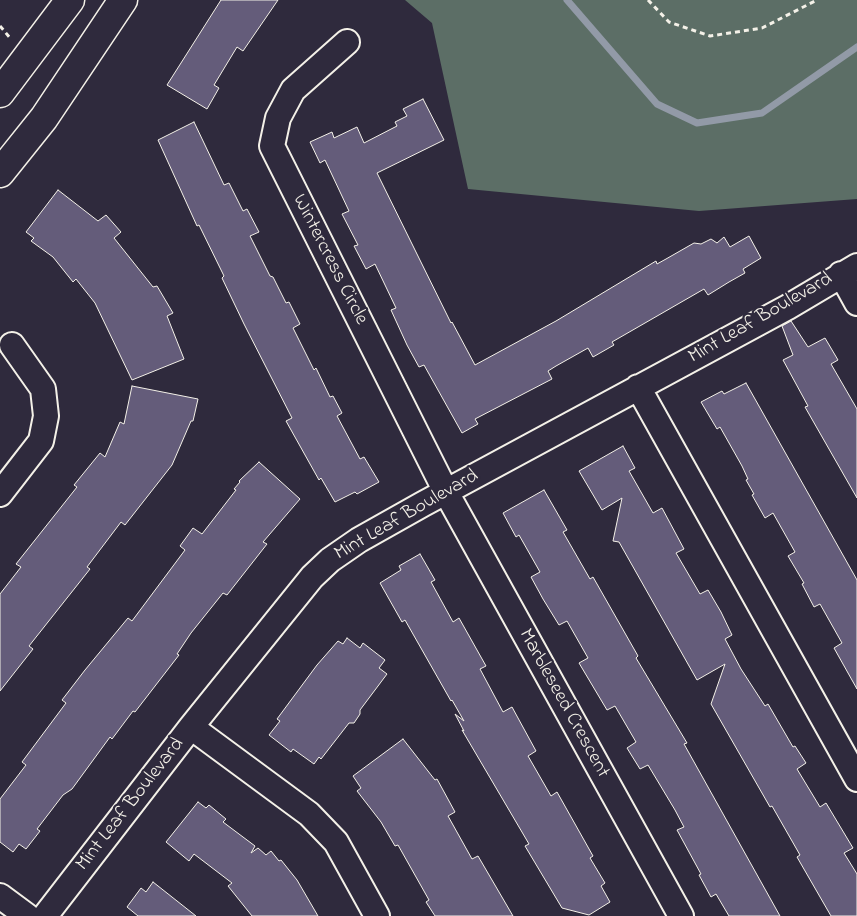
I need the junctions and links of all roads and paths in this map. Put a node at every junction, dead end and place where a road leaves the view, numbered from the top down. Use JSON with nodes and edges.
{"nodes":[{"id":1,"x":70,"y":0,"type":"edge"},
{"id":2,"x":123,"y":0,"type":"edge"},
{"id":3,"x":648,"y":0,"type":"edge"},
{"id":4,"x":817,"y":0,"type":"edge"},
{"id":5,"x":0,"y":26,"type":"edge"},
{"id":6,"x":347,"y":42,"type":"dead end"},
{"id":7,"x":14,"y":43,"type":"dead end"},
{"id":8,"x":0,"y":93,"type":"edge"},
{"id":9,"x":0,"y":174,"type":"edge"},
{"id":10,"x":849,"y":270,"type":"edge"},
{"id":11,"x":857,"y":303,"type":"edge"},
{"id":12,"x":12,"y":345,"type":"dead end"},
{"id":13,"x":638,"y":388,"type":"junction"},
{"id":14,"x":446,"y":492,"type":"junction"},
{"id":15,"x":0,"y":494,"type":"edge"},
{"id":16,"x":191,"y":727,"type":"junction"},
{"id":17,"x":857,"y":779,"type":"edge"},
{"id":18,"x":0,"y":896,"type":"edge"},
{"id":19,"x":27,"y":916,"type":"edge"},
{"id":20,"x":45,"y":916,"type":"edge"},
{"id":21,"x":377,"y":916,"type":"edge"},
{"id":22,"x":681,"y":916,"type":"edge"}],
"edges":[{"from":1,"to":8,"type":"main road"},
{"from":2,"to":9,"type":"main road"},
{"from":3,"to":4,"type":"path"},
{"from":5,"to":7,"type":"path"},
{"from":6,"to":14,"type":"street","name":"Wintercress Circle"},
{"from":10,"to":11,"type":"street"},
{"from":10,"to":13,"type":"street","name":"Mint Leaf Boulevard"},
{"from":12,"to":15,"type":"street"},
{"from":13,"to":14,"type":"street","name":"Mint Leaf Boulevard"},
{"from":13,"to":17,"type":"street"},
{"from":14,"to":16,"type":"street","name":"Mint Leaf Boulevard"},
{"from":14,"to":22,"type":"street","name":"Marbleseed Crescent"},
{"from":16,"to":20,"type":"street","name":"Mint Leaf Boulevard"},
{"from":16,"to":21,"type":"street"},
{"from":18,"to":19,"type":"street"}]}
